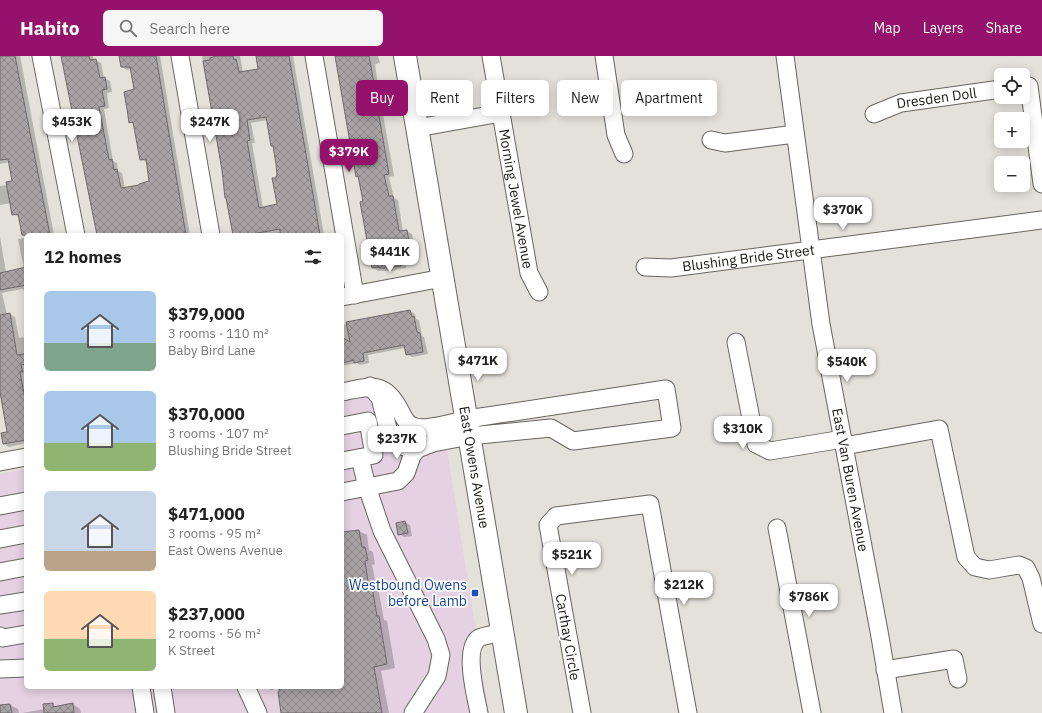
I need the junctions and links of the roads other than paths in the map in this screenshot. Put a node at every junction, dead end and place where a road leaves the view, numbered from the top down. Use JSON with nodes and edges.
{"nodes":[{"id":1,"x":40,"y":56,"type":"edge"},
{"id":2,"x":180,"y":56,"type":"edge"},
{"id":3,"x":314,"y":56,"type":"edge"},
{"id":4,"x":405,"y":56,"type":"edge"},
{"id":5,"x":491,"y":56,"type":"edge"},
{"id":6,"x":604,"y":56,"type":"edge"},
{"id":7,"x":785,"y":56,"type":"edge"},
{"id":8,"x":495,"y":80,"type":"edge"},
{"id":9,"x":1031,"y":85,"type":"edge"},
{"id":10,"x":994,"y":90,"type":"edge"},
{"id":11,"x":874,"y":114,"type":"dead end"},
{"id":12,"x":484,"y":116,"type":"edge"},
{"id":13,"x":502,"y":116,"type":"edge"},
{"id":14,"x":417,"y":128,"type":"junction"},
{"id":15,"x":795,"y":134,"type":"junction"},
{"id":16,"x":711,"y":140,"type":"dead end"},
{"id":17,"x":624,"y":154,"type":"dead end"},
{"id":18,"x":1042,"y":184,"type":"edge"},
{"id":19,"x":1042,"y":220,"type":"edge"},
{"id":20,"x":76,"y":233,"type":"edge"},
{"id":21,"x":211,"y":233,"type":"edge"},
{"id":22,"x":339,"y":233,"type":"edge"},
{"id":23,"x":810,"y":250,"type":"junction"},
{"id":24,"x":645,"y":267,"type":"dead end"},
{"id":25,"x":344,"y":268,"type":"edge"},
{"id":26,"x":443,"y":278,"type":"junction"},
{"id":27,"x":539,"y":292,"type":"dead end"},
{"id":28,"x":348,"y":296,"type":"edge"},
{"id":29,"x":736,"y":342,"type":"dead end"},
{"id":30,"x":370,"y":386,"type":"junction"},
{"id":31,"x":344,"y":392,"type":"edge"},
{"id":32,"x":344,"y":426,"type":"edge"},
{"id":33,"x":469,"y":427,"type":"junction"},
{"id":34,"x":843,"y":443,"type":"junction"},
{"id":35,"x":417,"y":449,"type":"junction"},
{"id":36,"x":24,"y":457,"type":"edge"},
{"id":37,"x":360,"y":458,"type":"junction"},
{"id":38,"x":344,"y":461,"type":"edge"},
{"id":39,"x":0,"y":462,"type":"edge"},
{"id":40,"x":367,"y":487,"type":"junction"},
{"id":41,"x":344,"y":492,"type":"edge"},
{"id":42,"x":24,"y":501,"type":"edge"},
{"id":43,"x":0,"y":506,"type":"edge"},
{"id":44,"x":777,"y":528,"type":"dead end"},
{"id":45,"x":24,"y":534,"type":"edge"},
{"id":46,"x":0,"y":539,"type":"edge"},
{"id":47,"x":24,"y":567,"type":"edge"},
{"id":48,"x":0,"y":572,"type":"edge"},
{"id":49,"x":24,"y":601,"type":"edge"},
{"id":50,"x":0,"y":605,"type":"edge"},
{"id":51,"x":1042,"y":624,"type":"edge"},
{"id":52,"x":503,"y":632,"type":"junction"},
{"id":53,"x":24,"y":634,"type":"edge"},
{"id":54,"x":0,"y":636,"type":"edge"},
{"id":55,"x":24,"y":668,"type":"edge"},
{"id":56,"x":0,"y":669,"type":"edge"},
{"id":57,"x":885,"y":670,"type":"junction"},
{"id":58,"x":958,"y":678,"type":"dead end"},
{"id":59,"x":141,"y":689,"type":"edge"},
{"id":60,"x":162,"y":689,"type":"edge"},
{"id":61,"x":247,"y":689,"type":"edge"},
{"id":62,"x":145,"y":713,"type":"edge"},
{"id":63,"x":166,"y":713,"type":"edge"},
{"id":64,"x":258,"y":713,"type":"edge"},
{"id":65,"x":413,"y":713,"type":"edge"},
{"id":66,"x":479,"y":713,"type":"edge"},
{"id":67,"x":516,"y":713,"type":"edge"},
{"id":68,"x":582,"y":713,"type":"edge"},
{"id":69,"x":688,"y":713,"type":"edge"},
{"id":70,"x":812,"y":713,"type":"edge"},
{"id":71,"x":893,"y":713,"type":"edge"}],
"edges":[{"from":1,"to":20,"type":"street"},
{"from":2,"to":21,"type":"street"},
{"from":3,"to":22,"type":"street"},
{"from":4,"to":14,"type":"main road","name":"East Owens Avenue"},
{"from":5,"to":8,"type":"street","name":"Morning Jewel Avenue"},
{"from":6,"to":17,"type":"street"},
{"from":7,"to":15,"type":"street","name":"East Van Buren Avenue"},
{"from":9,"to":18,"type":"street"},
{"from":10,"to":11,"type":"street","name":"Dresden Doll"},
{"from":12,"to":14,"type":"street"},
{"from":13,"to":27,"type":"street","name":"Morning Jewel Avenue"},
{"from":14,"to":26,"type":"main road","name":"East Owens Avenue"},
{"from":15,"to":16,"type":"street"},
{"from":15,"to":23,"type":"street","name":"East Van Buren Avenue"},
{"from":19,"to":23,"type":"street","name":"Blushing Bride Street"},
{"from":23,"to":24,"type":"street","name":"Blushing Bride Street"},
{"from":23,"to":34,"type":"street","name":"East Van Buren Avenue"},
{"from":25,"to":28,"type":"street"},
{"from":26,"to":28,"type":"street"},
{"from":26,"to":33,"type":"main road","name":"East Owens Avenue"},
{"from":29,"to":34,"type":"street"},
{"from":30,"to":31,"type":"street"},
{"from":30,"to":33,"type":"street"},
{"from":30,"to":35,"type":"street"},
{"from":32,"to":37,"type":"street"},
{"from":33,"to":33,"type":"street"},
{"from":33,"to":35,"type":"street"},
{"from":33,"to":52,"type":"main road","name":"East Owens Avenue"},
{"from":34,"to":51,"type":"street"},
{"from":34,"to":57,"type":"street","name":"East Van Buren Avenue"},
{"from":35,"to":40,"type":"street"},
{"from":36,"to":39,"type":"street"},
{"from":37,"to":38,"type":"street"},
{"from":37,"to":40,"type":"street"},
{"from":40,"to":41,"type":"street"},
{"from":40,"to":65,"type":"street"},
{"from":42,"to":43,"type":"street"},
{"from":44,"to":70,"type":"street"},
{"from":45,"to":46,"type":"street"},
{"from":47,"to":48,"type":"street"},
{"from":49,"to":50,"type":"street"},
{"from":52,"to":66,"type":"street"},
{"from":52,"to":67,"type":"main road","name":"East Owens Avenue"},
{"from":53,"to":54,"type":"street"},
{"from":55,"to":56,"type":"street"},
{"from":57,"to":58,"type":"street"},
{"from":57,"to":71,"type":"street","name":"East Van Buren Avenue"},
{"from":59,"to":62,"type":"street"},
{"from":60,"to":63,"type":"street"},
{"from":61,"to":64,"type":"street"},
{"from":68,"to":69,"type":"street","name":"Carthay Circle"}]}
